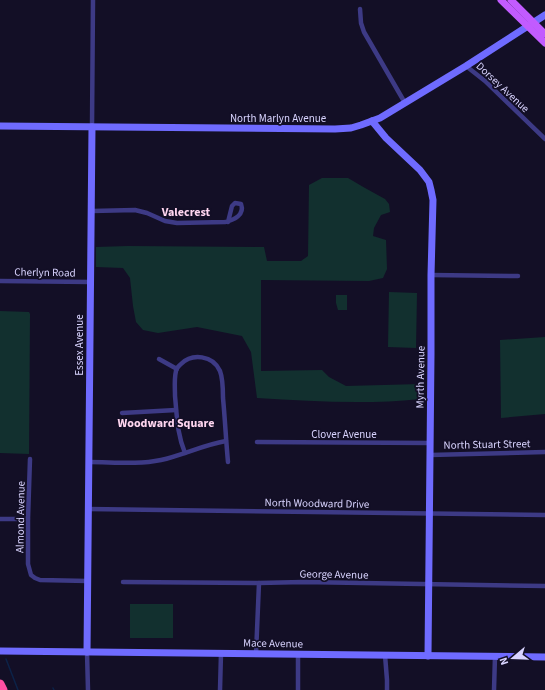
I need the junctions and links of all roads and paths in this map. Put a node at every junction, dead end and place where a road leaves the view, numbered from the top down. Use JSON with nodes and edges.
{"nodes":[{"id":1,"x":93,"y":0,"type":"edge"},
{"id":2,"x":501,"y":0,"type":"edge"},
{"id":3,"x":511,"y":0,"type":"edge"},
{"id":4,"x":360,"y":9,"type":"dead end"},
{"id":5,"x":545,"y":15,"type":"edge"},
{"id":6,"x":530,"y":24,"type":"junction"},
{"id":7,"x":545,"y":34,"type":"edge"},
{"id":8,"x":545,"y":43,"type":"edge"},
{"id":9,"x":466,"y":66,"type":"junction"},
{"id":10,"x":405,"y":103,"type":"junction"},
{"id":11,"x":372,"y":121,"type":"junction"},
{"id":12,"x":0,"y":126,"type":"edge"},
{"id":13,"x":92,"y":126,"type":"junction"},
{"id":14,"x":545,"y":139,"type":"edge"},
{"id":15,"x":92,"y":211,"type":"junction"},
{"id":16,"x":228,"y":222,"type":"dead end"},
{"id":17,"x":431,"y":275,"type":"junction"},
{"id":18,"x":518,"y":276,"type":"dead end"},
{"id":19,"x":0,"y":280,"type":"edge"},
{"id":20,"x":90,"y":282,"type":"junction"},
{"id":21,"x":159,"y":359,"type":"dead end"},
{"id":22,"x":177,"y":369,"type":"junction"},
{"id":23,"x":176,"y":410,"type":"junction"},
{"id":24,"x":122,"y":413,"type":"dead end"},
{"id":25,"x":226,"y":441,"type":"junction"},
{"id":26,"x":257,"y":442,"type":"dead end"},
{"id":27,"x":430,"y":443,"type":"junction"},
{"id":28,"x":545,"y":452,"type":"edge"},
{"id":29,"x":185,"y":453,"type":"junction"},
{"id":30,"x":430,"y":455,"type":"junction"},
{"id":31,"x":30,"y":459,"type":"dead end"},
{"id":32,"x":89,"y":462,"type":"junction"},
{"id":33,"x":228,"y":462,"type":"dead end"},
{"id":34,"x":88,"y":509,"type":"junction"},
{"id":35,"x":430,"y":513,"type":"junction"},
{"id":36,"x":545,"y":515,"type":"edge"},
{"id":37,"x":0,"y":519,"type":"edge"},
{"id":38,"x":28,"y":519,"type":"junction"},
{"id":39,"x":88,"y":581,"type":"junction"},
{"id":40,"x":123,"y":582,"type":"dead end"},
{"id":41,"x":259,"y":583,"type":"junction"},
{"id":42,"x":429,"y":584,"type":"junction"},
{"id":43,"x":545,"y":586,"type":"edge"},
{"id":44,"x":0,"y":651,"type":"edge"},
{"id":45,"x":87,"y":652,"type":"junction"},
{"id":46,"x":221,"y":653,"type":"junction"},
{"id":47,"x":256,"y":654,"type":"junction"},
{"id":48,"x":298,"y":654,"type":"junction"},
{"id":49,"x":385,"y":655,"type":"junction"},
{"id":50,"x":428,"y":656,"type":"junction"},
{"id":51,"x":495,"y":656,"type":"junction"},
{"id":52,"x":545,"y":657,"type":"edge"},
{"id":53,"x":0,"y":684,"type":"edge"},
{"id":54,"x":2,"y":690,"type":"edge"},
{"id":55,"x":88,"y":690,"type":"edge"},
{"id":56,"x":220,"y":690,"type":"edge"},
{"id":57,"x":298,"y":690,"type":"edge"},
{"id":58,"x":387,"y":690,"type":"edge"},
{"id":59,"x":494,"y":690,"type":"edge"}],
"edges":[{"from":1,"to":13,"type":"street","name":"Essex Avenue"},
{"from":2,"to":6,"type":"main road"},
{"from":3,"to":6,"type":"main road"},
{"from":4,"to":10,"type":"street"},
{"from":5,"to":6,"type":"street","name":"North Marlyn Avenue"},
{"from":6,"to":7,"type":"main road"},
{"from":6,"to":8,"type":"main road"},
{"from":6,"to":9,"type":"street","name":"North Marlyn Avenue"},
{"from":9,"to":10,"type":"street","name":"North Marlyn Avenue"},
{"from":9,"to":14,"type":"street","name":"Dorsey Avenue"},
{"from":10,"to":11,"type":"street","name":"North Marlyn Avenue"},
{"from":11,"to":13,"type":"street","name":"North Marlyn Avenue"},
{"from":11,"to":17,"type":"street","name":"Myrth Avenue"},
{"from":12,"to":13,"type":"street","name":"North Marlyn Avenue"},
{"from":13,"to":15,"type":"street","name":"Essex Avenue"},
{"from":15,"to":16,"type":"street"},
{"from":15,"to":20,"type":"street","name":"Essex Avenue"},
{"from":17,"to":18,"type":"street"},
{"from":17,"to":27,"type":"street","name":"Myrth Avenue"},
{"from":19,"to":20,"type":"street","name":"Cherlyn Road"},
{"from":20,"to":32,"type":"street","name":"Essex Avenue"},
{"from":21,"to":22,"type":"street"},
{"from":22,"to":23,"type":"street"},
{"from":22,"to":25,"type":"street"},
{"from":23,"to":24,"type":"street"},
{"from":23,"to":29,"type":"street"},
{"from":25,"to":29,"type":"street"},
{"from":25,"to":33,"type":"street"},
{"from":26,"to":27,"type":"street","name":"Clover Avenue"},
{"from":27,"to":30,"type":"street","name":"Myrth Avenue"},
{"from":28,"to":30,"type":"street","name":"North Stuart Street"},
{"from":29,"to":32,"type":"street"},
{"from":30,"to":35,"type":"street","name":"Myrth Avenue"},
{"from":31,"to":38,"type":"street","name":"Almond Avenue"},
{"from":32,"to":34,"type":"street","name":"Essex Avenue"},
{"from":34,"to":35,"type":"street","name":"North Woodward Drive"},
{"from":34,"to":39,"type":"street","name":"Essex Avenue"},
{"from":35,"to":36,"type":"street","name":"North Woodward Drive"},
{"from":35,"to":42,"type":"street","name":"Myrth Avenue"},
{"from":37,"to":38,"type":"street"},
{"from":38,"to":39,"type":"street","name":"Almond Avenue"},
{"from":39,"to":45,"type":"street","name":"Essex Avenue"},
{"from":40,"to":41,"type":"street","name":"George Avenue"},
{"from":41,"to":42,"type":"street","name":"George Avenue"},
{"from":41,"to":47,"type":"street"},
{"from":42,"to":43,"type":"street","name":"George Avenue"},
{"from":42,"to":50,"type":"street","name":"Myrth Avenue"},
{"from":44,"to":45,"type":"street","name":"Mace Avenue"},
{"from":45,"to":46,"type":"street","name":"Mace Avenue"},
{"from":45,"to":55,"type":"street","name":"Essex Avenue"},
{"from":46,"to":47,"type":"street","name":"Mace Avenue"},
{"from":46,"to":56,"type":"street"},
{"from":47,"to":48,"type":"street","name":"Mace Avenue"},
{"from":48,"to":49,"type":"street","name":"Mace Avenue"},
{"from":48,"to":57,"type":"street"},
{"from":49,"to":50,"type":"street","name":"Mace Avenue"},
{"from":49,"to":58,"type":"street"},
{"from":50,"to":51,"type":"street","name":"Mace Avenue"},
{"from":51,"to":52,"type":"street","name":"Mace Avenue"},
{"from":51,"to":59,"type":"street"},
{"from":53,"to":54,"type":"highway"}]}
